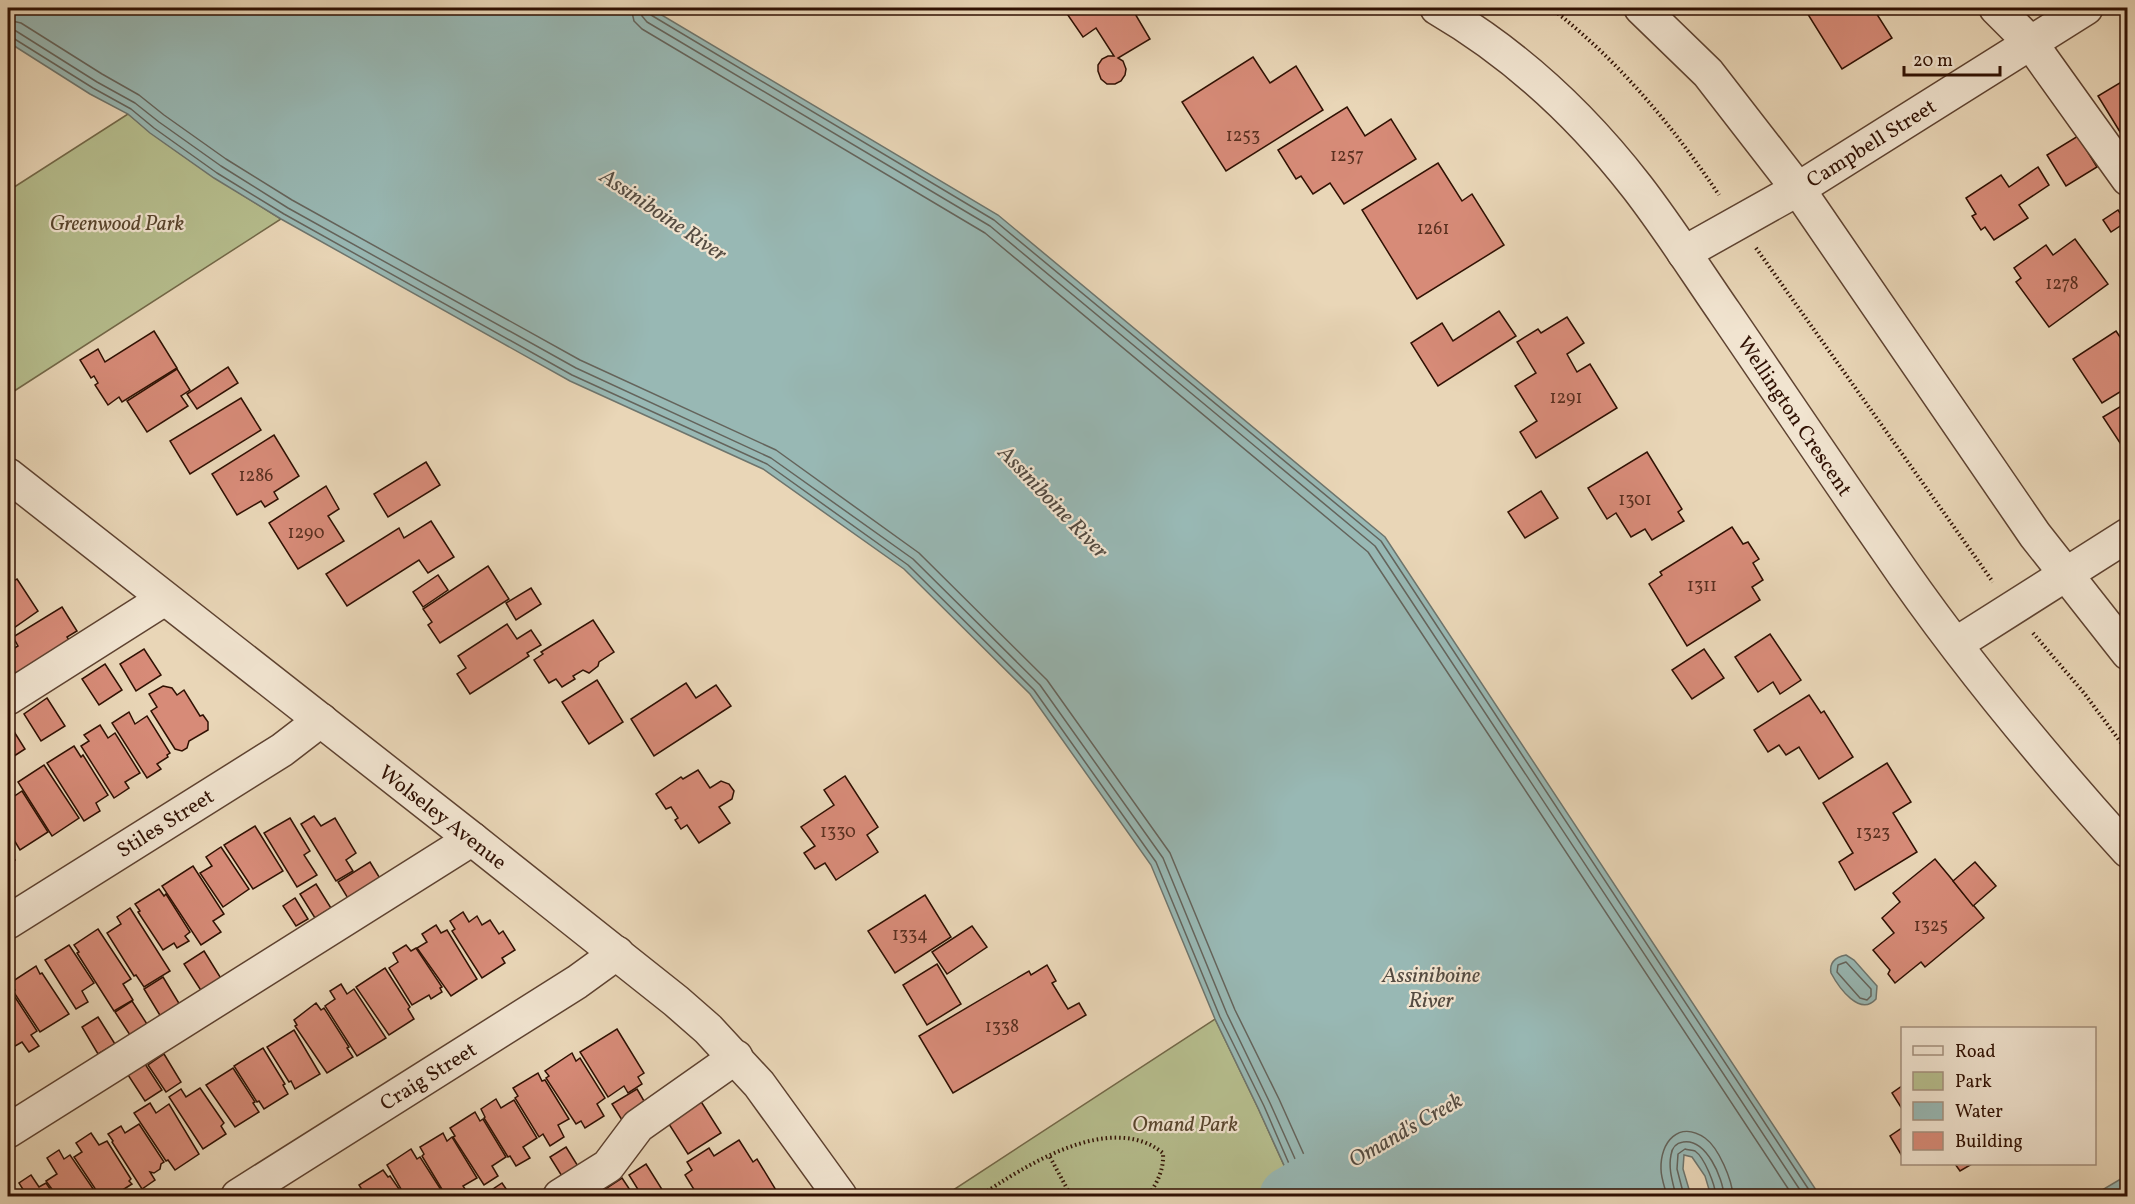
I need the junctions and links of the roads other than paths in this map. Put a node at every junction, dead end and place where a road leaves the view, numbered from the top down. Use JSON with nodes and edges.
{"nodes":[{"id":1,"x":1437,"y":8,"type":"edge"},
{"id":2,"x":1641,"y":8,"type":"edge"},
{"id":3,"x":1996,"y":8,"type":"edge"},
{"id":4,"x":2086,"y":8,"type":"edge"},
{"id":5,"x":2030,"y":42,"type":"junction"},
{"id":6,"x":2127,"y":179,"type":"edge"},
{"id":7,"x":1798,"y":189,"type":"junction"},
{"id":8,"x":1684,"y":253,"type":"junction"},
{"id":9,"x":8,"y":475,"type":"edge"},
{"id":10,"x":2127,"y":536,"type":"edge"},
{"id":11,"x":2065,"y":573,"type":"junction"},
{"id":12,"x":164,"y":599,"type":"junction"},
{"id":13,"x":1956,"y":644,"type":"junction"},
{"id":14,"x":2127,"y":653,"type":"edge"},
{"id":15,"x":8,"y":698,"type":"edge"},
{"id":16,"x":321,"y":720,"type":"junction"},
{"id":17,"x":472,"y":839,"type":"junction"},
{"id":18,"x":2127,"y":851,"type":"edge"},
{"id":19,"x":8,"y":922,"type":"edge"},
{"id":20,"x":617,"y":953,"type":"junction"},
{"id":21,"x":736,"y":1057,"type":"junction"},
{"id":22,"x":8,"y":1131,"type":"edge"},
{"id":23,"x":238,"y":1197,"type":"edge"},
{"id":24,"x":560,"y":1197,"type":"edge"},
{"id":25,"x":840,"y":1197,"type":"edge"}],
"edges":[{"from":1,"to":8,"type":"street","name":"Wellington Crescent"},
{"from":2,"to":7,"type":"street"},
{"from":3,"to":5,"type":"street"},
{"from":4,"to":5,"type":"street","name":"Campbell Street"},
{"from":5,"to":6,"type":"street"},
{"from":5,"to":7,"type":"street","name":"Campbell Street"},
{"from":7,"to":8,"type":"street","name":"Campbell Street"},
{"from":7,"to":11,"type":"street"},
{"from":8,"to":13,"type":"street","name":"Wellington Crescent"},
{"from":9,"to":12,"type":"street","name":"Wolseley Avenue"},
{"from":10,"to":11,"type":"street"},
{"from":11,"to":13,"type":"street"},
{"from":11,"to":14,"type":"street"},
{"from":12,"to":15,"type":"street"},
{"from":12,"to":16,"type":"street","name":"Wolseley Avenue"},
{"from":13,"to":18,"type":"street","name":"Wellington Crescent"},
{"from":16,"to":17,"type":"street","name":"Wolseley Avenue"},
{"from":16,"to":19,"type":"street","name":"Stiles Street"},
{"from":17,"to":20,"type":"street","name":"Wolseley Avenue"},
{"from":17,"to":22,"type":"street"},
{"from":20,"to":21,"type":"street","name":"Wolseley Avenue"},
{"from":20,"to":23,"type":"street","name":"Craig Street"},
{"from":21,"to":24,"type":"street"},
{"from":21,"to":25,"type":"street","name":"Wolseley Avenue"}]}
